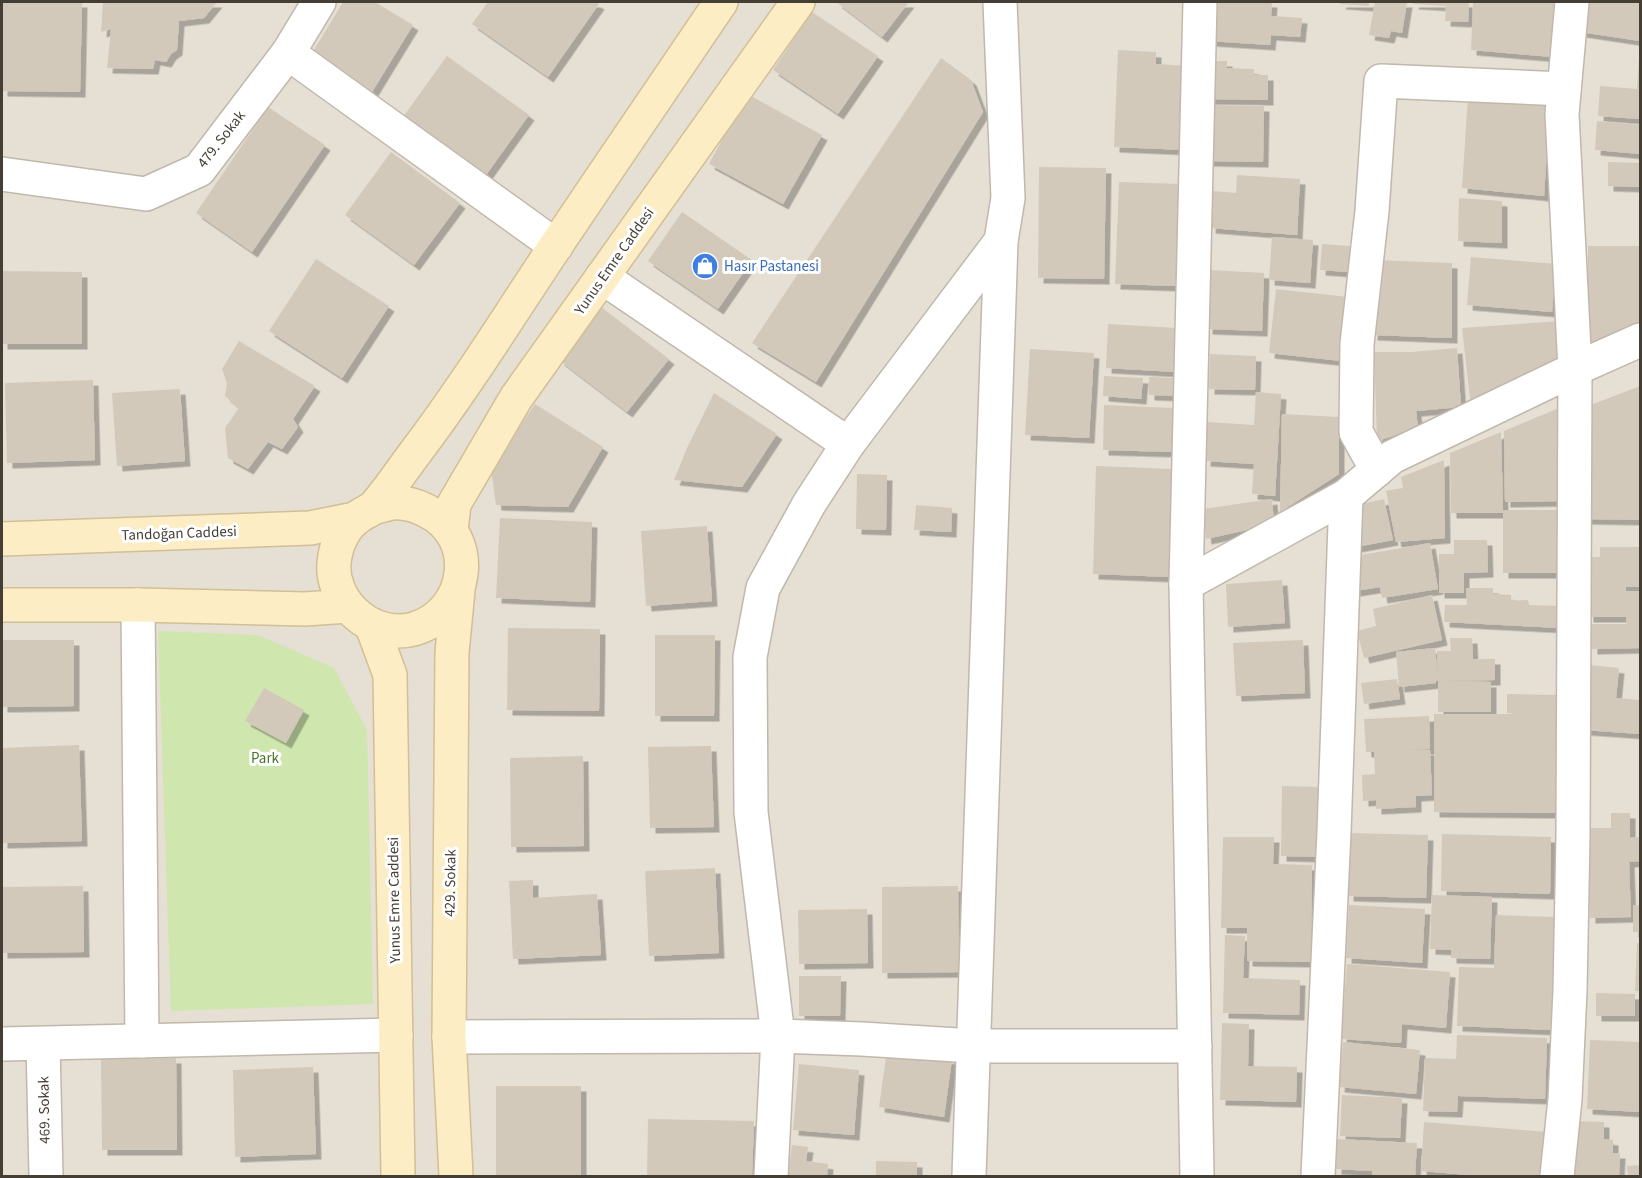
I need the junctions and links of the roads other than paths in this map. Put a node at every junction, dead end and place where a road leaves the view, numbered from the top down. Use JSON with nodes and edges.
{"nodes":[{"id":1,"x":319,"y":2,"type":"edge"},
{"id":2,"x":721,"y":2,"type":"edge"},
{"id":3,"x":798,"y":2,"type":"edge"},
{"id":4,"x":1000,"y":2,"type":"edge"},
{"id":5,"x":1200,"y":2,"type":"edge"},
{"id":6,"x":1572,"y":2,"type":"edge"},
{"id":7,"x":288,"y":53,"type":"junction"},
{"id":8,"x":1564,"y":89,"type":"junction"},
{"id":9,"x":2,"y":174,"type":"edge"},
{"id":10,"x":1001,"y":241,"type":"junction"},
{"id":11,"x":556,"y":246,"type":"junction"},
{"id":12,"x":603,"y":277,"type":"junction"},
{"id":13,"x":1641,"y":340,"type":"edge"},
{"id":14,"x":1575,"y":369,"type":"junction"},
{"id":15,"x":848,"y":444,"type":"junction"},
{"id":16,"x":1377,"y":470,"type":"junction"},
{"id":17,"x":1346,"y":496,"type":"junction"},
{"id":18,"x":364,"y":513,"type":"junction"},
{"id":19,"x":451,"y":531,"type":"junction"},
{"id":20,"x":2,"y":539,"type":"edge"},
{"id":21,"x":1186,"y":584,"type":"junction"},
{"id":22,"x":458,"y":590,"type":"junction"},
{"id":23,"x":138,"y":604,"type":"junction"},
{"id":24,"x":2,"y":605,"type":"edge"},
{"id":25,"x":360,"y":616,"type":"junction"},
{"id":26,"x":396,"y":1035,"type":"junction"},
{"id":27,"x":778,"y":1036,"type":"junction"},
{"id":28,"x":449,"y":1037,"type":"junction"},
{"id":29,"x":142,"y":1041,"type":"junction"},
{"id":30,"x":2,"y":1044,"type":"edge"},
{"id":31,"x":43,"y":1044,"type":"junction"},
{"id":32,"x":973,"y":1046,"type":"junction"},
{"id":33,"x":1195,"y":1046,"type":"junction"},
{"id":34,"x":46,"y":1176,"type":"edge"},
{"id":35,"x":398,"y":1176,"type":"edge"},
{"id":36,"x":456,"y":1176,"type":"edge"},
{"id":37,"x":771,"y":1176,"type":"edge"},
{"id":38,"x":969,"y":1176,"type":"edge"},
{"id":39,"x":1197,"y":1176,"type":"edge"},
{"id":40,"x":1318,"y":1176,"type":"edge"},
{"id":41,"x":1557,"y":1176,"type":"edge"}],
"edges":[{"from":1,"to":7,"type":"street","name":"479. Sokak"},
{"from":2,"to":11,"type":"main road"},
{"from":3,"to":12,"type":"main road","name":"Yunus Emre Caddesi"},
{"from":4,"to":10,"type":"street"},
{"from":5,"to":21,"type":"street"},
{"from":6,"to":8,"type":"street"},
{"from":7,"to":9,"type":"street","name":"479. Sokak"},
{"from":7,"to":11,"type":"street"},
{"from":8,"to":14,"type":"street"},
{"from":8,"to":16,"type":"street"},
{"from":10,"to":15,"type":"street"},
{"from":10,"to":32,"type":"street"},
{"from":11,"to":18,"type":"main road"},
{"from":12,"to":15,"type":"street"},
{"from":12,"to":19,"type":"main road","name":"Yunus Emre Caddesi"},
{"from":13,"to":14,"type":"street"},
{"from":14,"to":16,"type":"street"},
{"from":14,"to":41,"type":"street"},
{"from":15,"to":27,"type":"street"},
{"from":16,"to":17,"type":"street"},
{"from":17,"to":21,"type":"street"},
{"from":17,"to":40,"type":"street"},
{"from":18,"to":19,"type":"main road"},
{"from":18,"to":20,"type":"main road","name":"Tandoğan Caddesi"},
{"from":18,"to":25,"type":"main road"},
{"from":19,"to":22,"type":"main road"},
{"from":21,"to":33,"type":"street"},
{"from":22,"to":25,"type":"main road"},
{"from":22,"to":28,"type":"main road","name":"429. Sokak"},
{"from":23,"to":24,"type":"main road"},
{"from":23,"to":25,"type":"main road"},
{"from":23,"to":29,"type":"street"},
{"from":25,"to":26,"type":"main road","name":"Yunus Emre Caddesi"},
{"from":26,"to":29,"type":"street"},
{"from":26,"to":35,"type":"main road","name":"Yunus Emre Caddesi"},
{"from":27,"to":28,"type":"street"},
{"from":27,"to":32,"type":"street"},
{"from":27,"to":37,"type":"street"},
{"from":28,"to":36,"type":"main road","name":"429. Sokak"},
{"from":29,"to":31,"type":"street"},
{"from":30,"to":31,"type":"street"},
{"from":31,"to":34,"type":"street","name":"469. Sokak"},
{"from":32,"to":33,"type":"street"},
{"from":32,"to":38,"type":"street"},
{"from":33,"to":39,"type":"street"}]}
